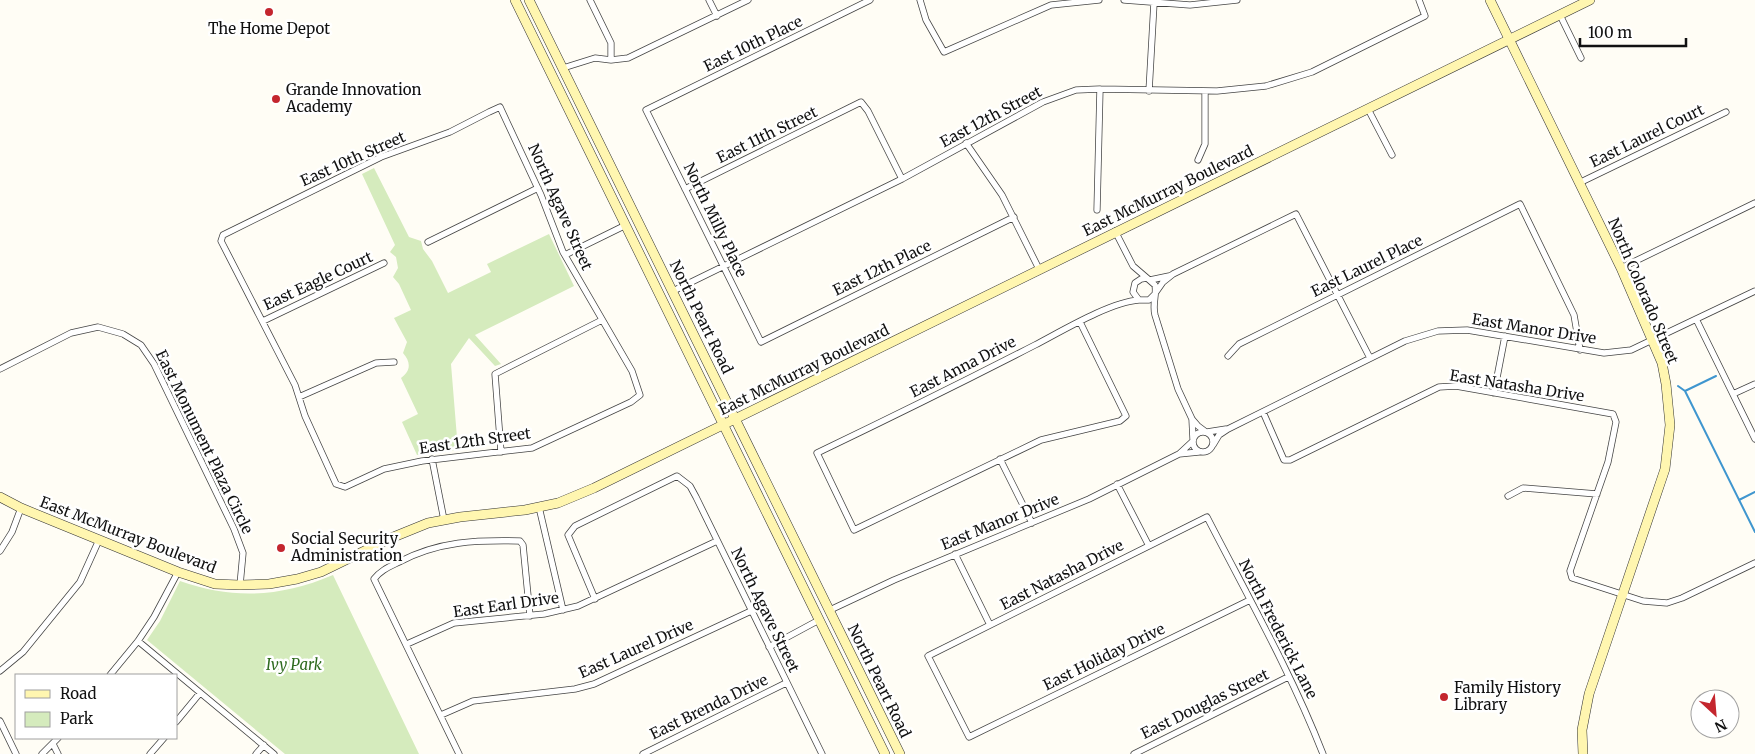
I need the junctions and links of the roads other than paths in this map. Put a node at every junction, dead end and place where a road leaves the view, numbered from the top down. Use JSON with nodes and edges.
{"nodes":[{"id":1,"x":515,"y":0,"type":"edge"},
{"id":2,"x":529,"y":0,"type":"edge"},
{"id":3,"x":590,"y":0,"type":"edge"},
{"id":4,"x":708,"y":0,"type":"edge"},
{"id":5,"x":748,"y":0,"type":"edge"},
{"id":6,"x":870,"y":0,"type":"edge"},
{"id":7,"x":920,"y":0,"type":"edge"},
{"id":8,"x":1099,"y":0,"type":"edge"},
{"id":9,"x":1124,"y":0,"type":"edge"},
{"id":10,"x":1237,"y":0,"type":"edge"},
{"id":11,"x":1418,"y":0,"type":"edge"},
{"id":12,"x":1490,"y":0,"type":"edge"},
{"id":13,"x":1590,"y":0,"type":"edge"},
{"id":14,"x":1154,"y":3,"type":"junction"},
{"id":15,"x":1560,"y":15,"type":"junction"},
{"id":16,"x":717,"y":16,"type":"junction"},
{"id":17,"x":1508,"y":39,"type":"junction"},
{"id":18,"x":1581,"y":58,"type":"dead end"},
{"id":19,"x":611,"y":60,"type":"junction"},
{"id":20,"x":563,"y":68,"type":"junction"},
{"id":21,"x":1100,"y":89,"type":"junction"},
{"id":22,"x":1149,"y":91,"type":"junction"},
{"id":23,"x":1205,"y":91,"type":"junction"},
{"id":24,"x":500,"y":107,"type":"joint"},
{"id":25,"x":646,"y":110,"type":"joint"},
{"id":26,"x":1368,"y":110,"type":"junction"},
{"id":27,"x":1726,"y":112,"type":"dead end"},
{"id":28,"x":966,"y":143,"type":"junction"},
{"id":29,"x":1392,"y":154,"type":"dead end"},
{"id":30,"x":1198,"y":160,"type":"dead end"},
{"id":31,"x":902,"y":179,"type":"junction"},
{"id":32,"x":1579,"y":183,"type":"junction"},
{"id":33,"x":538,"y":188,"type":"junction"},
{"id":34,"x":685,"y":190,"type":"junction"},
{"id":35,"x":1755,"y":203,"type":"edge"},
{"id":36,"x":1097,"y":210,"type":"dead end"},
{"id":37,"x":1014,"y":217,"type":"junction"},
{"id":38,"x":626,"y":225,"type":"junction"},
{"id":39,"x":1115,"y":232,"type":"junction"},
{"id":40,"x":428,"y":242,"type":"dead end"},
{"id":41,"x":565,"y":256,"type":"junction"},
{"id":42,"x":384,"y":264,"type":"dead end"},
{"id":43,"x":723,"y":266,"type":"junction"},
{"id":44,"x":1133,"y":266,"type":"junction"},
{"id":45,"x":1622,"y":268,"type":"junction"},
{"id":46,"x":1039,"y":269,"type":"junction"},
{"id":47,"x":1173,"y":274,"type":"junction"},
{"id":48,"x":1149,"y":279,"type":"junction"},
{"id":49,"x":1133,"y":287,"type":"junction"},
{"id":50,"x":673,"y":291,"type":"junction"},
{"id":51,"x":1755,"y":291,"type":"edge"},
{"id":52,"x":1155,"y":294,"type":"junction"},
{"id":53,"x":1338,"y":295,"type":"junction"},
{"id":54,"x":1141,"y":300,"type":"junction"},
{"id":55,"x":1119,"y":303,"type":"junction"},
{"id":56,"x":1155,"y":315,"type":"junction"},
{"id":57,"x":1696,"y":319,"type":"junction"},
{"id":58,"x":602,"y":320,"type":"junction"},
{"id":59,"x":263,"y":321,"type":"junction"},
{"id":60,"x":1080,"y":322,"type":"junction"},
{"id":61,"x":1505,"y":336,"type":"junction"},
{"id":62,"x":1653,"y":340,"type":"junction"},
{"id":63,"x":760,"y":342,"type":"joint"},
{"id":64,"x":1580,"y":350,"type":"junction"},
{"id":65,"x":1228,"y":356,"type":"dead end"},
{"id":66,"x":1370,"y":358,"type":"junction"},
{"id":67,"x":394,"y":362,"type":"dead end"},
{"id":68,"x":0,"y":369,"type":"edge"},
{"id":69,"x":1755,"y":384,"type":"edge"},
{"id":70,"x":1494,"y":393,"type":"junction"},
{"id":71,"x":1733,"y":394,"type":"junction"},
{"id":72,"x":640,"y":395,"type":"joint"},
{"id":73,"x":299,"y":398,"type":"junction"},
{"id":74,"x":1262,"y":412,"type":"junction"},
{"id":75,"x":735,"y":418,"type":"junction"},
{"id":76,"x":1192,"y":419,"type":"junction"},
{"id":77,"x":723,"y":424,"type":"junction"},
{"id":78,"x":1228,"y":429,"type":"junction"},
{"id":79,"x":1206,"y":432,"type":"junction"},
{"id":80,"x":1193,"y":440,"type":"junction"},
{"id":81,"x":1755,"y":440,"type":"edge"},
{"id":82,"x":1213,"y":445,"type":"junction"},
{"id":83,"x":501,"y":452,"type":"junction"},
{"id":84,"x":1201,"y":452,"type":"junction"},
{"id":85,"x":1179,"y":454,"type":"junction"},
{"id":86,"x":432,"y":459,"type":"junction"},
{"id":87,"x":1000,"y":460,"type":"junction"},
{"id":88,"x":1117,"y":484,"type":"junction"},
{"id":89,"x":1597,"y":494,"type":"junction"},
{"id":90,"x":1508,"y":496,"type":"dead end"},
{"id":91,"x":0,"y":498,"type":"edge"},
{"id":92,"x":21,"y":508,"type":"junction"},
{"id":93,"x":539,"y":508,"type":"junction"},
{"id":94,"x":1207,"y":517,"type":"joint"},
{"id":95,"x":444,"y":520,"type":"junction"},
{"id":96,"x":1032,"y":523,"type":"junction"},
{"id":97,"x":99,"y":540,"type":"junction"},
{"id":98,"x":717,"y":541,"type":"junction"},
{"id":99,"x":1149,"y":546,"type":"junction"},
{"id":100,"x":0,"y":550,"type":"edge"},
{"id":101,"x":955,"y":554,"type":"junction"},
{"id":102,"x":1755,"y":563,"type":"edge"},
{"id":103,"x":178,"y":572,"type":"junction"},
{"id":104,"x":240,"y":585,"type":"junction"},
{"id":105,"x":1622,"y":593,"type":"junction"},
{"id":106,"x":595,"y":599,"type":"junction"},
{"id":107,"x":1250,"y":600,"type":"junction"},
{"id":108,"x":562,"y":610,"type":"junction"},
{"id":109,"x":830,"y":610,"type":"junction"},
{"id":110,"x":751,"y":611,"type":"junction"},
{"id":111,"x":530,"y":616,"type":"junction"},
{"id":112,"x":819,"y":620,"type":"junction"},
{"id":113,"x":990,"y":625,"type":"junction"},
{"id":114,"x":138,"y":641,"type":"junction"},
{"id":115,"x":407,"y":644,"type":"junction"},
{"id":116,"x":769,"y":647,"type":"junction"},
{"id":117,"x":928,"y":656,"type":"joint"},
{"id":118,"x":0,"y":671,"type":"edge"},
{"id":119,"x":111,"y":674,"type":"edge"},
{"id":120,"x":177,"y":674,"type":"edge"},
{"id":121,"x":178,"y":675,"type":"edge"},
{"id":122,"x":1288,"y":677,"type":"junction"},
{"id":123,"x":786,"y":683,"type":"junction"},
{"id":124,"x":200,"y":693,"type":"junction"},
{"id":125,"x":441,"y":715,"type":"junction"},
{"id":126,"x":178,"y":720,"type":"edge"},
{"id":127,"x":0,"y":721,"type":"edge"},
{"id":128,"x":57,"y":739,"type":"edge"},
{"id":129,"x":163,"y":739,"type":"edge"},
{"id":130,"x":53,"y":744,"type":"junction"},
{"id":131,"x":264,"y":745,"type":"junction"},
{"id":132,"x":16,"y":754,"type":"edge"},
{"id":133,"x":42,"y":754,"type":"edge"},
{"id":134,"x":58,"y":754,"type":"edge"},
{"id":135,"x":150,"y":754,"type":"edge"},
{"id":136,"x":256,"y":754,"type":"edge"},
{"id":137,"x":274,"y":754,"type":"edge"},
{"id":138,"x":460,"y":754,"type":"edge"},
{"id":139,"x":643,"y":754,"type":"edge"},
{"id":140,"x":822,"y":754,"type":"edge"},
{"id":141,"x":885,"y":754,"type":"edge"},
{"id":142,"x":900,"y":754,"type":"edge"},
{"id":143,"x":1134,"y":754,"type":"edge"},
{"id":144,"x":1322,"y":754,"type":"edge"},
{"id":145,"x":1583,"y":754,"type":"edge"}],
"edges":[{"from":1,"to":38,"type":"street","name":"North Peart Road"},
{"from":2,"to":20,"type":"street","name":"North Peart Road"},
{"from":3,"to":19,"type":"street"},
{"from":4,"to":16,"type":"street"},
{"from":5,"to":16,"type":"street"},
{"from":6,"to":25,"type":"street","name":"East 10th Place"},
{"from":7,"to":8,"type":"street"},
{"from":9,"to":14,"type":"street"},
{"from":10,"to":14,"type":"street"},
{"from":11,"to":23,"type":"street","name":"East 12th Street"},
{"from":12,"to":17,"type":"street","name":"North Colorado Street"},
{"from":13,"to":15,"type":"street","name":"East McMurray Boulevard"},
{"from":14,"to":22,"type":"street"},
{"from":15,"to":17,"type":"street","name":"East McMurray Boulevard"},
{"from":15,"to":18,"type":"street"},
{"from":16,"to":19,"type":"street"},
{"from":17,"to":26,"type":"street","name":"East McMurray Boulevard"},
{"from":17,"to":32,"type":"street","name":"North Colorado Street"},
{"from":19,"to":20,"type":"street"},
{"from":20,"to":50,"type":"street","name":"North Peart Road"},
{"from":21,"to":22,"type":"street","name":"East 12th Street"},
{"from":21,"to":28,"type":"street","name":"East 12th Street"},
{"from":21,"to":36,"type":"street"},
{"from":22,"to":23,"type":"street","name":"East 12th Street"},
{"from":23,"to":30,"type":"street"},
{"from":24,"to":33,"type":"street","name":"North Agave Street"},
{"from":24,"to":59,"type":"street","name":"East 10th Street"},
{"from":25,"to":34,"type":"street","name":"North Milly Place"},
{"from":26,"to":29,"type":"street"},
{"from":26,"to":39,"type":"street","name":"East McMurray Boulevard"},
{"from":27,"to":32,"type":"street","name":"East Laurel Court"},
{"from":28,"to":31,"type":"street","name":"East 12th Street"},
{"from":28,"to":37,"type":"street"},
{"from":31,"to":34,"type":"street","name":"East 11th Street"},
{"from":31,"to":43,"type":"street","name":"East 12th Street"},
{"from":32,"to":45,"type":"street","name":"North Colorado Street"},
{"from":33,"to":40,"type":"street"},
{"from":33,"to":41,"type":"street","name":"North Agave Street"},
{"from":34,"to":43,"type":"street","name":"North Milly Place"},
{"from":35,"to":45,"type":"street"},
{"from":37,"to":46,"type":"street"},
{"from":37,"to":63,"type":"street","name":"East 12th Place"},
{"from":38,"to":41,"type":"street"},
{"from":38,"to":77,"type":"street","name":"North Peart Road"},
{"from":39,"to":44,"type":"street"},
{"from":39,"to":46,"type":"street","name":"East McMurray Boulevard"},
{"from":41,"to":58,"type":"street","name":"North Agave Street"},
{"from":42,"to":59,"type":"street","name":"East Eagle Court"},
{"from":43,"to":50,"type":"street","name":"East 12th Street"},
{"from":43,"to":63,"type":"street","name":"North Milly Place"},
{"from":44,"to":48,"type":"street"},
{"from":44,"to":49,"type":"street"},
{"from":45,"to":62,"type":"street","name":"North Colorado Street"},
{"from":46,"to":75,"type":"street","name":"East McMurray Boulevard"},
{"from":47,"to":48,"type":"street"},
{"from":47,"to":52,"type":"street"},
{"from":47,"to":53,"type":"street"},
{"from":48,"to":49,"type":"street"},
{"from":48,"to":52,"type":"street"},
{"from":49,"to":54,"type":"street"},
{"from":49,"to":55,"type":"street","name":"East Anna Drive"},
{"from":50,"to":75,"type":"street","name":"North Peart Road"},
{"from":51,"to":57,"type":"street","name":"East Manor Drive"},
{"from":52,"to":54,"type":"street"},
{"from":52,"to":56,"type":"street"},
{"from":53,"to":64,"type":"street","name":"East Laurel Place"},
{"from":53,"to":65,"type":"street","name":"East Laurel Place"},
{"from":53,"to":66,"type":"street"},
{"from":54,"to":55,"type":"street","name":"East Anna Drive"},
{"from":54,"to":56,"type":"street"},
{"from":55,"to":60,"type":"street","name":"East Anna Drive"},
{"from":56,"to":76,"type":"street"},
{"from":57,"to":62,"type":"street","name":"East Manor Drive"},
{"from":57,"to":71,"type":"street"},
{"from":58,"to":72,"type":"street","name":"North Agave Street"},
{"from":58,"to":83,"type":"street"},
{"from":59,"to":73,"type":"street"},
{"from":60,"to":87,"type":"street"},
{"from":60,"to":87,"type":"street","name":"East Anna Drive"},
{"from":61,"to":64,"type":"street","name":"East Manor Drive"},
{"from":61,"to":66,"type":"street","name":"East Manor Drive"},
{"from":61,"to":70,"type":"street"},
{"from":62,"to":64,"type":"street","name":"East Manor Drive"},
{"from":62,"to":105,"type":"street","name":"North Colorado Street"},
{"from":66,"to":74,"type":"street","name":"East Manor Drive"},
{"from":67,"to":73,"type":"street"},
{"from":68,"to":104,"type":"street","name":"East Monument Plaza Circle"},
{"from":69,"to":71,"type":"street"},
{"from":70,"to":74,"type":"street","name":"East Natasha Drive"},
{"from":70,"to":89,"type":"street","name":"East Natasha Drive"},
{"from":71,"to":81,"type":"street"},
{"from":72,"to":83,"type":"street","name":"East 12th Street"},
{"from":73,"to":86,"type":"street","name":"East 12th Street"},
{"from":74,"to":78,"type":"street","name":"East Manor Drive"},
{"from":75,"to":77,"type":"street","name":"East McMurray Boulevard"},
{"from":75,"to":109,"type":"street","name":"North Peart Road"},
{"from":76,"to":79,"type":"street"},
{"from":76,"to":80,"type":"street"},
{"from":77,"to":93,"type":"street","name":"East McMurray Boulevard"},
{"from":77,"to":112,"type":"street","name":"North Peart Road"},
{"from":78,"to":79,"type":"street","name":"East Manor Drive"},
{"from":78,"to":82,"type":"street","name":"East Manor Drive"},
{"from":79,"to":80,"type":"street"},
{"from":79,"to":82,"type":"street"},
{"from":80,"to":84,"type":"street"},
{"from":80,"to":85,"type":"street","name":"East Manor Drive"},
{"from":82,"to":84,"type":"street"},
{"from":83,"to":86,"type":"street","name":"East 12th Street"},
{"from":84,"to":85,"type":"street","name":"East Manor Drive"},
{"from":85,"to":88,"type":"street","name":"East Manor Drive"},
{"from":86,"to":95,"type":"street"},
{"from":87,"to":96,"type":"street"},
{"from":88,"to":96,"type":"street","name":"East Manor Drive"},
{"from":88,"to":99,"type":"street"},
{"from":89,"to":90,"type":"street"},
{"from":89,"to":105,"type":"street"},
{"from":91,"to":92,"type":"street","name":"East McMurray Boulevard"},
{"from":92,"to":97,"type":"street","name":"East McMurray Boulevard"},
{"from":92,"to":100,"type":"street"},
{"from":93,"to":95,"type":"street","name":"East McMurray Boulevard"},
{"from":93,"to":108,"type":"street"},
{"from":94,"to":99,"type":"street","name":"East Natasha Drive"},
{"from":94,"to":107,"type":"street","name":"North Frederick Lane"},
{"from":95,"to":104,"type":"street","name":"East McMurray Boulevard"},
{"from":96,"to":101,"type":"street","name":"East Manor Drive"},
{"from":97,"to":103,"type":"street","name":"East McMurray Boulevard"},
{"from":97,"to":118,"type":"street"},
{"from":98,"to":106,"type":"street","name":"East Earl Drive"},
{"from":98,"to":106,"type":"street","name":"North Agave Street"},
{"from":98,"to":110,"type":"street","name":"North Agave Street"},
{"from":99,"to":113,"type":"street","name":"East Natasha Drive"},
{"from":101,"to":109,"type":"street","name":"East Manor Drive"},
{"from":101,"to":113,"type":"street"},
{"from":102,"to":105,"type":"street"},
{"from":103,"to":104,"type":"street","name":"East McMurray Boulevard"},
{"from":103,"to":114,"type":"street"},
{"from":105,"to":145,"type":"street","name":"North Colorado Street"},
{"from":106,"to":108,"type":"street","name":"East Earl Drive"},
{"from":107,"to":117,"type":"street","name":"East Holiday Drive"},
{"from":107,"to":122,"type":"street","name":"North Frederick Lane"},
{"from":108,"to":111,"type":"street","name":"East Earl Drive"},
{"from":109,"to":142,"type":"street","name":"North Peart Road"},
{"from":110,"to":116,"type":"street","name":"North Agave Street"},
{"from":110,"to":125,"type":"street","name":"East Laurel Drive"},
{"from":111,"to":115,"type":"street","name":"East Earl Drive"},
{"from":111,"to":115,"type":"street"},
{"from":112,"to":116,"type":"street"},
{"from":112,"to":141,"type":"street","name":"North Peart Road"},
{"from":113,"to":117,"type":"street","name":"East Natasha Drive"},
{"from":114,"to":119,"type":"street"},
{"from":114,"to":120,"type":"street"},
{"from":115,"to":125,"type":"street"},
{"from":116,"to":123,"type":"street","name":"North Agave Street"},
{"from":121,"to":124,"type":"street"},
{"from":122,"to":143,"type":"street","name":"East Douglas Street"},
{"from":122,"to":144,"type":"street","name":"North Frederick Lane"},
{"from":123,"to":139,"type":"street","name":"East Brenda Drive"},
{"from":123,"to":140,"type":"street","name":"North Agave Street"},
{"from":124,"to":126,"type":"street"},
{"from":124,"to":131,"type":"street"},
{"from":125,"to":138,"type":"street"},
{"from":127,"to":132,"type":"street"},
{"from":128,"to":130,"type":"street"},
{"from":129,"to":135,"type":"street"},
{"from":130,"to":133,"type":"street"},
{"from":130,"to":134,"type":"street"},
{"from":131,"to":136,"type":"street"},
{"from":131,"to":137,"type":"street"}]}
